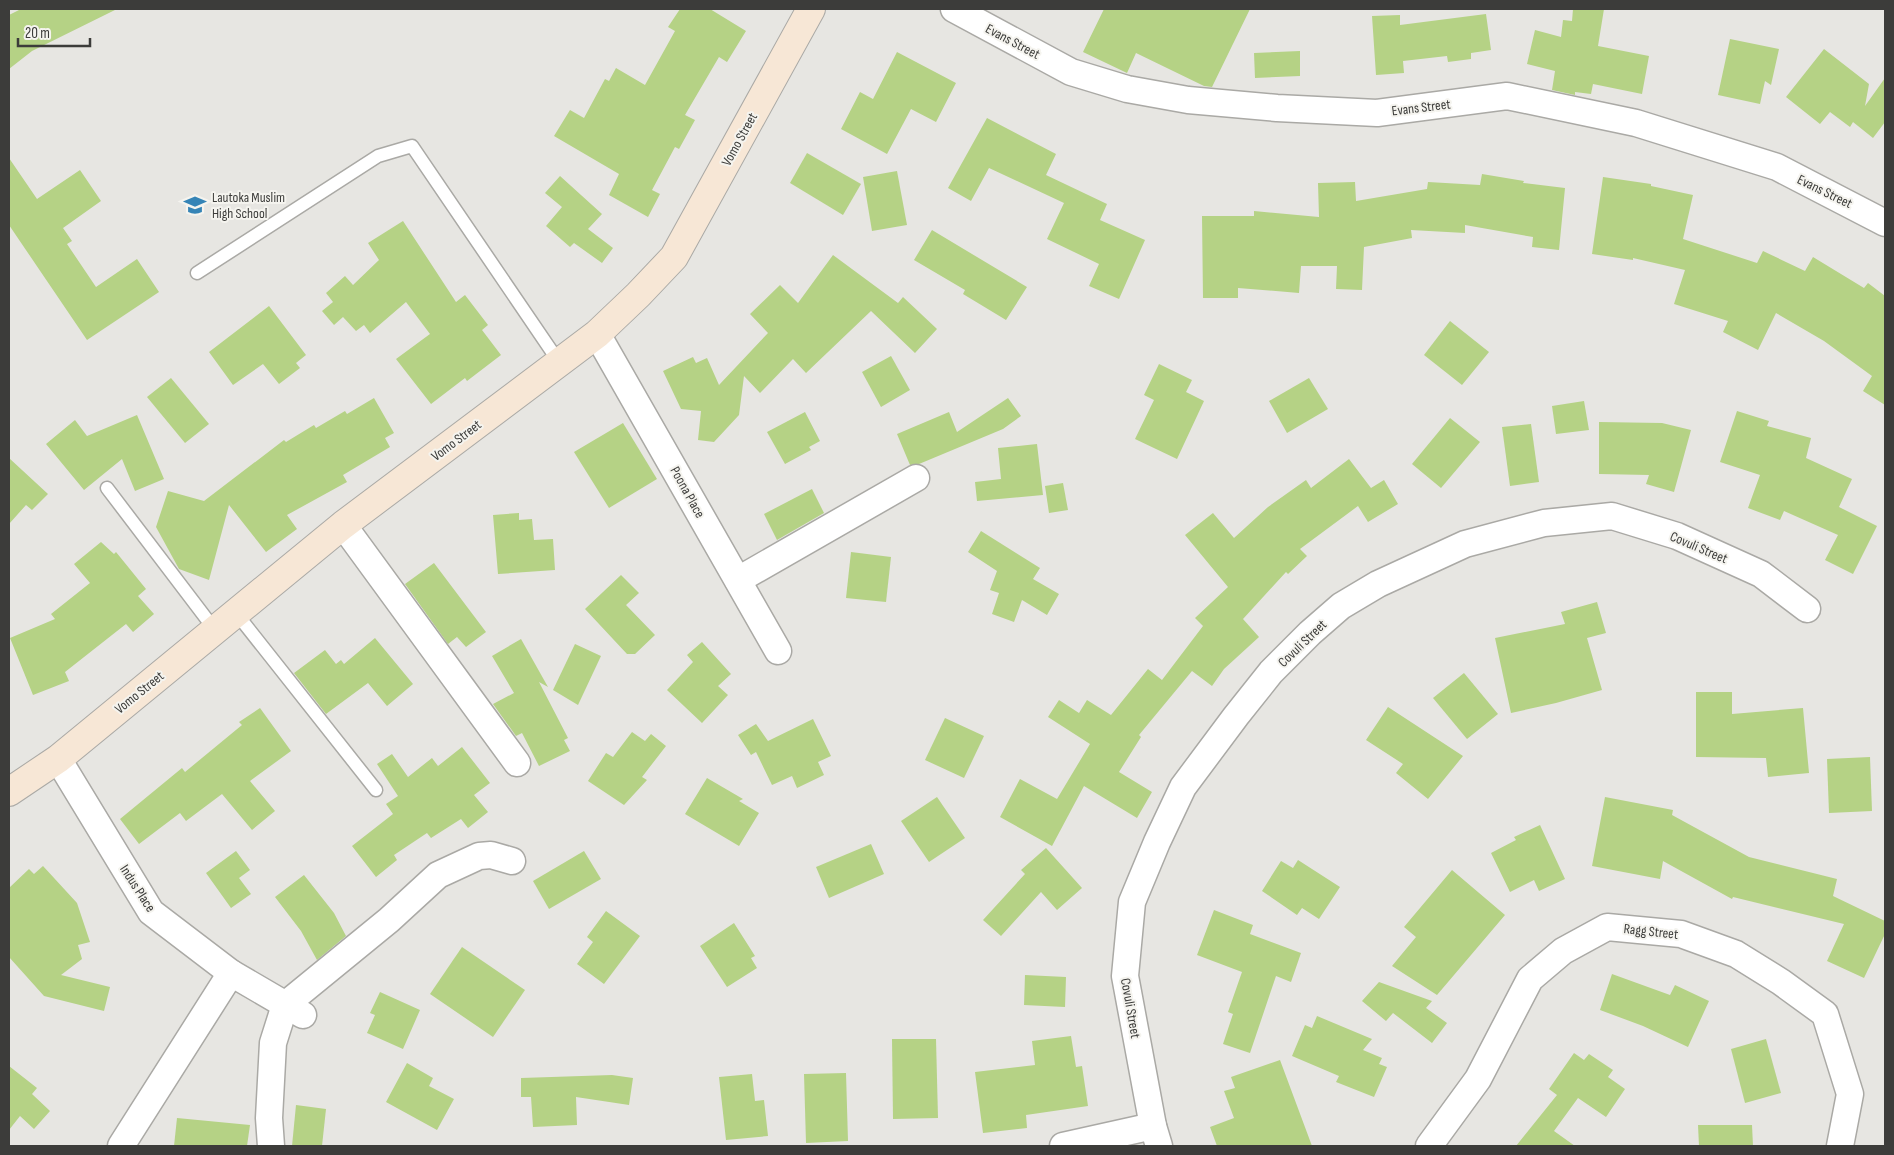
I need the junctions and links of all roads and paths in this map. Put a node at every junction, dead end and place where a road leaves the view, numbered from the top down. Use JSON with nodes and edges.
{"nodes":[{"id":1,"x":811,"y":9,"type":"edge"},
{"id":2,"x":954,"y":9,"type":"edge"},
{"id":3,"x":1885,"y":223,"type":"edge"},
{"id":4,"x":197,"y":273,"type":"dead end"},
{"id":5,"x":597,"y":334,"type":"junction"},
{"id":6,"x":559,"y":362,"type":"junction"},
{"id":7,"x":916,"y":478,"type":"dead end"},
{"id":8,"x":107,"y":488,"type":"dead end"},
{"id":9,"x":343,"y":525,"type":"junction"},
{"id":10,"x":738,"y":580,"type":"junction"},
{"id":11,"x":1807,"y":609,"type":"dead end"},
{"id":12,"x":236,"y":613,"type":"junction"},
{"id":13,"x":215,"y":630,"type":"junction"},
{"id":14,"x":778,"y":651,"type":"dead end"},
{"id":15,"x":58,"y":759,"type":"junction"},
{"id":16,"x":517,"y":763,"type":"dead end"},
{"id":17,"x":376,"y":790,"type":"dead end"},
{"id":18,"x":9,"y":792,"type":"edge"},
{"id":19,"x":512,"y":861,"type":"dead end"},
{"id":20,"x":232,"y":973,"type":"junction"},
{"id":21,"x":294,"y":1010,"type":"junction"},
{"id":22,"x":1156,"y":1136,"type":"edge"},
{"id":23,"x":121,"y":1146,"type":"edge"},
{"id":24,"x":271,"y":1146,"type":"edge"},
{"id":25,"x":1063,"y":1146,"type":"edge"},
{"id":26,"x":1429,"y":1146,"type":"edge"},
{"id":27,"x":1840,"y":1146,"type":"edge"}],
"edges":[{"from":1,"to":5,"type":"main road","name":"Vomo Street"},
{"from":2,"to":3,"type":"street","name":"Evans Street"},
{"from":4,"to":6,"type":"lane"},
{"from":5,"to":6,"type":"main road","name":"Vomo Street"},
{"from":5,"to":10,"type":"street","name":"Poona Place"},
{"from":6,"to":9,"type":"main road","name":"Vomo Street"},
{"from":7,"to":10,"type":"street"},
{"from":8,"to":13,"type":"lane"},
{"from":9,"to":12,"type":"main road","name":"Vomo Street"},
{"from":9,"to":16,"type":"street"},
{"from":10,"to":14,"type":"street","name":"Poona Place"},
{"from":11,"to":22,"type":"street","name":"Covuli Street"},
{"from":12,"to":13,"type":"main road","name":"Vomo Street"},
{"from":12,"to":17,"type":"lane"},
{"from":13,"to":15,"type":"main road","name":"Vomo Street"},
{"from":15,"to":18,"type":"main road","name":"Vomo Street"},
{"from":15,"to":20,"type":"street","name":"Indus Place"},
{"from":19,"to":21,"type":"street"},
{"from":20,"to":21,"type":"street","name":"Indus Place"},
{"from":20,"to":23,"type":"street"},
{"from":21,"to":24,"type":"street"},
{"from":22,"to":25,"type":"street"},
{"from":26,"to":27,"type":"street","name":"Ragg Street"}]}
